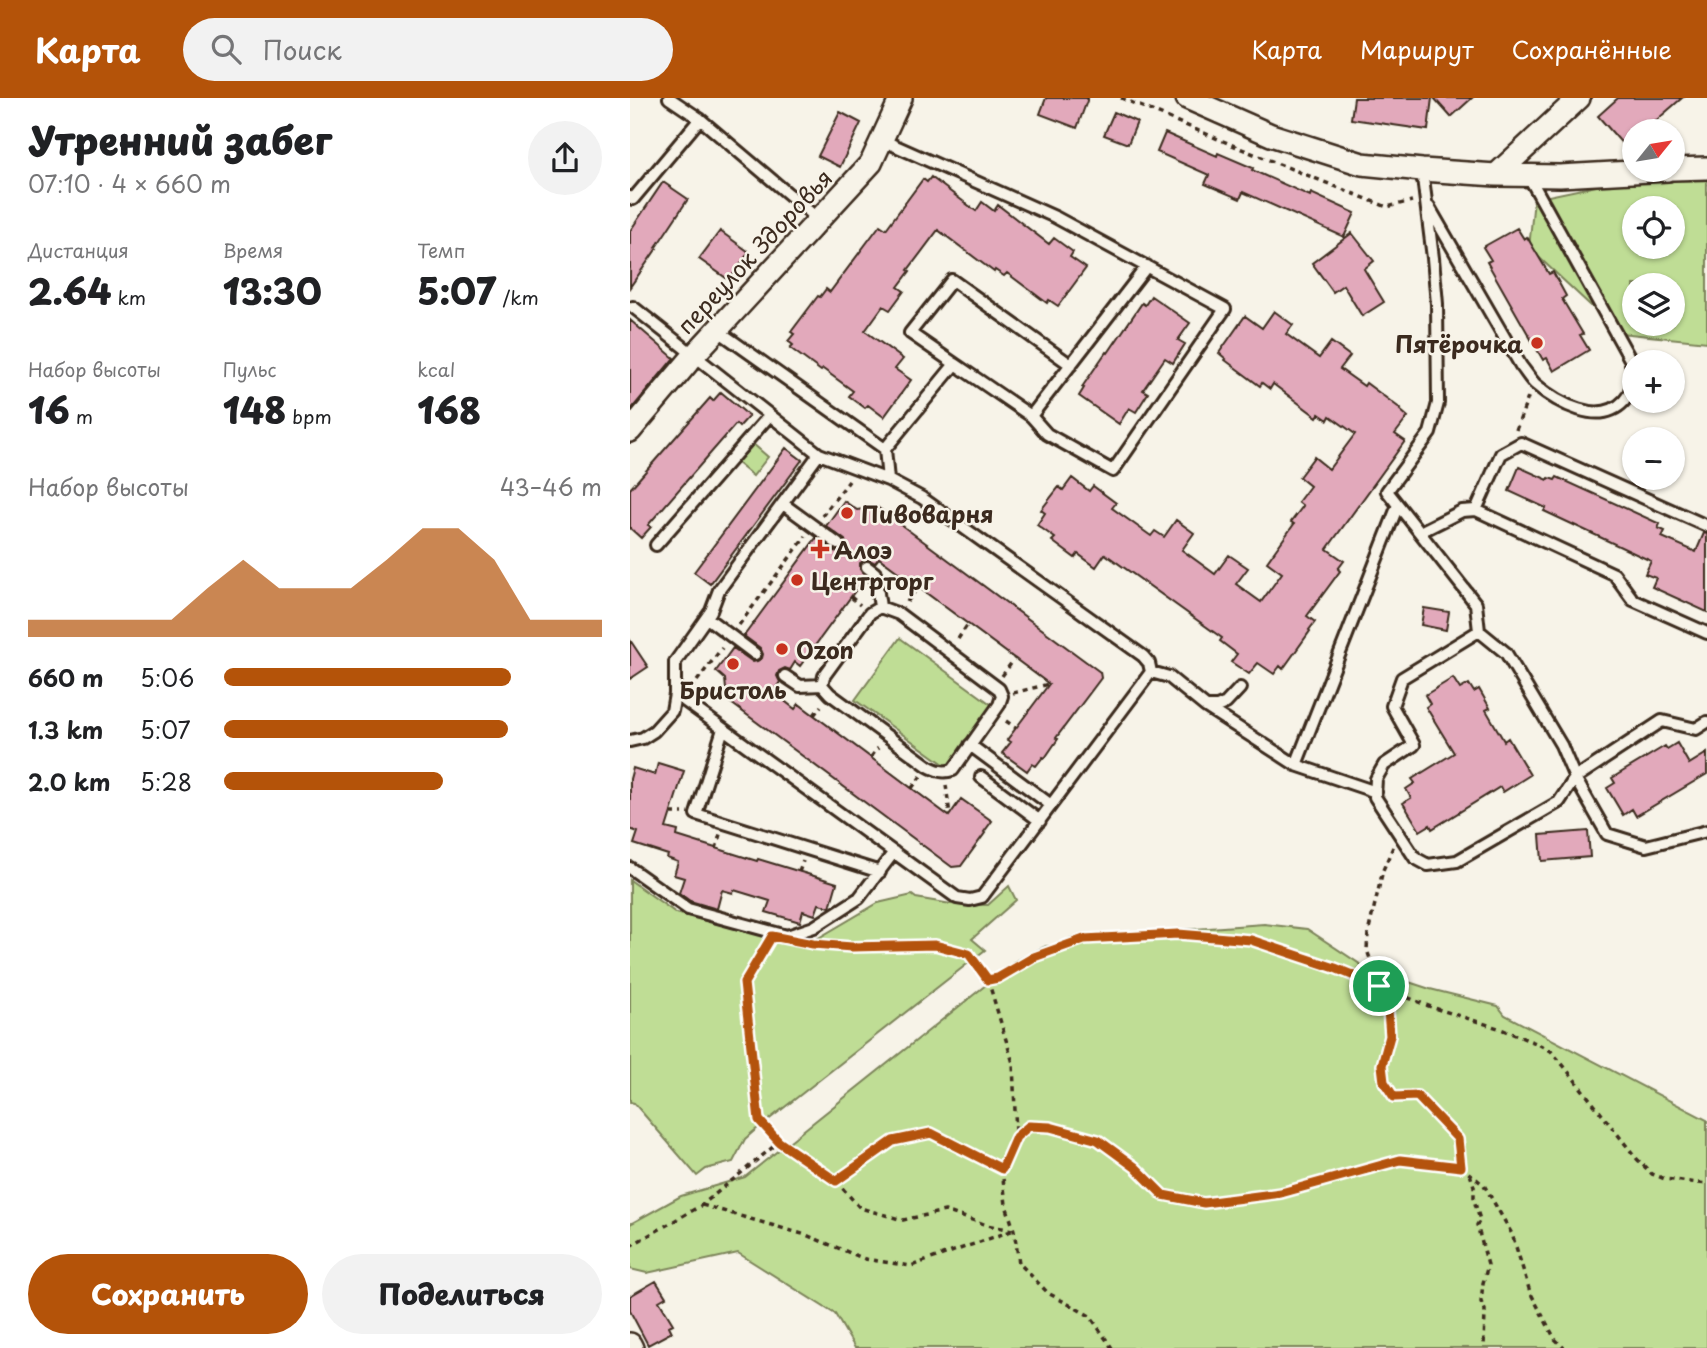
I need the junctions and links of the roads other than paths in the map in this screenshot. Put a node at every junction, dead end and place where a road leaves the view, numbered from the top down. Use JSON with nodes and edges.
{"nodes":[{"id":1,"x":669,"y":98,"type":"edge"},
{"id":2,"x":901,"y":98,"type":"edge"},
{"id":3,"x":1187,"y":98,"type":"edge"},
{"id":4,"x":1579,"y":98,"type":"edge"},
{"id":5,"x":700,"y":118,"type":"junction"},
{"id":6,"x":882,"y":140,"type":"junction"},
{"id":7,"x":1707,"y":168,"type":"edge"},
{"id":8,"x":1685,"y":169,"type":"edge"},
{"id":9,"x":1422,"y":170,"type":"junction"},
{"id":10,"x":1622,"y":173,"type":"edge"},
{"id":11,"x":1496,"y":175,"type":"junction"},
{"id":12,"x":1528,"y":175,"type":"junction"},
{"id":13,"x":630,"y":197,"type":"edge"},
{"id":14,"x":1426,"y":200,"type":"junction"},
{"id":15,"x":818,"y":219,"type":"junction"},
{"id":16,"x":1147,"y":266,"type":"junction"},
{"id":17,"x":633,"y":307,"type":"dead end"},
{"id":18,"x":717,"y":330,"type":"junction"},
{"id":19,"x":695,"y":354,"type":"junction"},
{"id":20,"x":955,"y":364,"type":"junction"},
{"id":21,"x":1071,"y":365,"type":"junction"},
{"id":22,"x":769,"y":416,"type":"junction"},
{"id":23,"x":1031,"y":416,"type":"junction"},
{"id":24,"x":630,"y":431,"type":"edge"},
{"id":25,"x":885,"y":449,"type":"junction"},
{"id":26,"x":819,"y":454,"type":"junction"},
{"id":27,"x":888,"y":480,"type":"junction"},
{"id":28,"x":783,"y":504,"type":"junction"},
{"id":29,"x":1398,"y":505,"type":"junction"},
{"id":30,"x":1476,"y":510,"type":"junction"},
{"id":31,"x":1707,"y":526,"type":"edge"},
{"id":32,"x":1420,"y":532,"type":"junction"},
{"id":33,"x":838,"y":544,"type":"dead end"},
{"id":34,"x":656,"y":545,"type":"dead end"},
{"id":35,"x":867,"y":567,"type":"dead end"},
{"id":36,"x":880,"y":607,"type":"junction"},
{"id":37,"x":706,"y":618,"type":"junction"},
{"id":38,"x":1479,"y":631,"type":"junction"},
{"id":39,"x":1707,"y":633,"type":"edge"},
{"id":40,"x":755,"y":654,"type":"dead end"},
{"id":41,"x":1151,"y":672,"type":"junction"},
{"id":42,"x":785,"y":676,"type":"dead end"},
{"id":43,"x":822,"y":685,"type":"junction"},
{"id":44,"x":1240,"y":688,"type":"dead end"},
{"id":45,"x":679,"y":696,"type":"junction"},
{"id":46,"x":1206,"y":707,"type":"junction"},
{"id":47,"x":1707,"y":722,"type":"edge"},
{"id":48,"x":723,"y":729,"type":"junction"},
{"id":49,"x":630,"y":741,"type":"edge"},
{"id":50,"x":970,"y":745,"type":"junction"},
{"id":51,"x":1296,"y":765,"type":"junction"},
{"id":52,"x":981,"y":777,"type":"dead end"},
{"id":53,"x":1575,"y":778,"type":"junction"},
{"id":54,"x":1376,"y":792,"type":"junction"},
{"id":55,"x":1051,"y":805,"type":"junction"},
{"id":56,"x":1040,"y":821,"type":"junction"},
{"id":57,"x":1707,"y":831,"type":"edge"},
{"id":58,"x":894,"y":852,"type":"junction"},
{"id":59,"x":630,"y":868,"type":"edge"},
{"id":60,"x":880,"y":872,"type":"junction"}],
"edges":[{"from":1,"to":5,"type":"lane"},
{"from":2,"to":6,"type":"street","name":"переулок Здоровья"},
{"from":3,"to":9,"type":"street"},
{"from":4,"to":11,"type":"street"},
{"from":5,"to":13,"type":"lane"},
{"from":5,"to":15,"type":"lane"},
{"from":6,"to":15,"type":"street","name":"переулок Здоровья"},
{"from":6,"to":16,"type":"lane"},
{"from":7,"to":8,"type":"street"},
{"from":9,"to":11,"type":"street"},
{"from":9,"to":14,"type":"lane"},
{"from":10,"to":12,"type":"street"},
{"from":11,"to":12,"type":"street"},
{"from":12,"to":14,"type":"lane"},
{"from":14,"to":29,"type":"lane"},
{"from":15,"to":18,"type":"street","name":"переулок Здоровья"},
{"from":16,"to":21,"type":"lane"},
{"from":16,"to":23,"type":"lane"},
{"from":17,"to":19,"type":"lane"},
{"from":18,"to":19,"type":"street","name":"переулок Здоровья"},
{"from":18,"to":25,"type":"lane"},
{"from":19,"to":22,"type":"lane"},
{"from":19,"to":24,"type":"street","name":"переулок Здоровья"},
{"from":20,"to":21,"type":"lane"},
{"from":20,"to":23,"type":"lane"},
{"from":20,"to":25,"type":"lane"},
{"from":21,"to":23,"type":"lane"},
{"from":22,"to":26,"type":"lane"},
{"from":22,"to":34,"type":"lane"},
{"from":25,"to":27,"type":"lane"},
{"from":26,"to":27,"type":"lane"},
{"from":26,"to":28,"type":"lane"},
{"from":27,"to":41,"type":"lane"},
{"from":28,"to":33,"type":"lane"},
{"from":28,"to":37,"type":"lane"},
{"from":29,"to":32,"type":"lane"},
{"from":29,"to":51,"type":"lane"},
{"from":30,"to":31,"type":"lane"},
{"from":30,"to":32,"type":"lane"},
{"from":30,"to":39,"type":"lane"},
{"from":32,"to":38,"type":"lane"},
{"from":35,"to":36,"type":"lane"},
{"from":36,"to":43,"type":"lane"},
{"from":36,"to":50,"type":"lane"},
{"from":37,"to":40,"type":"lane"},
{"from":37,"to":45,"type":"lane"},
{"from":38,"to":53,"type":"lane"},
{"from":38,"to":54,"type":"lane"},
{"from":41,"to":46,"type":"lane"},
{"from":41,"to":55,"type":"lane"},
{"from":42,"to":43,"type":"lane"},
{"from":43,"to":50,"type":"lane"},
{"from":44,"to":46,"type":"lane"},
{"from":45,"to":48,"type":"lane"},
{"from":45,"to":49,"type":"lane"},
{"from":46,"to":51,"type":"lane"},
{"from":47,"to":53,"type":"lane"},
{"from":48,"to":58,"type":"lane"},
{"from":48,"to":60,"type":"lane"},
{"from":50,"to":55,"type":"lane"},
{"from":51,"to":54,"type":"lane"},
{"from":52,"to":56,"type":"lane"},
{"from":53,"to":54,"type":"lane"},
{"from":53,"to":57,"type":"lane"},
{"from":55,"to":56,"type":"lane"},
{"from":56,"to":58,"type":"lane"},
{"from":58,"to":60,"type":"lane"},
{"from":59,"to":60,"type":"lane"}]}
